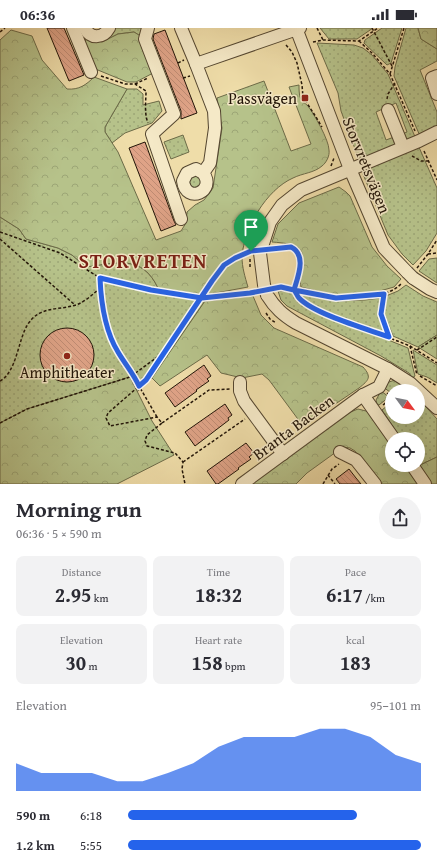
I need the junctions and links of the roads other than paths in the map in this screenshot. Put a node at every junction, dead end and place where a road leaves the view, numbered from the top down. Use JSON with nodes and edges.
{"nodes":[{"id":1,"x":73,"y":28,"type":"edge"},
{"id":2,"x":109,"y":28,"type":"edge"},
{"id":3,"x":148,"y":28,"type":"edge"},
{"id":4,"x":181,"y":28,"type":"edge"},
{"id":5,"x":298,"y":29,"type":"edge"},
{"id":6,"x":87,"y":31,"type":"edge"},
{"id":7,"x":79,"y":43,"type":"junction"},
{"id":8,"x":196,"y":64,"type":"junction"},
{"id":9,"x":91,"y":72,"type":"road end"},
{"id":10,"x":437,"y":76,"type":"edge"},
{"id":11,"x":437,"y":94,"type":"edge"},
{"id":12,"x":388,"y":110,"type":"road end"},
{"id":13,"x":437,"y":132,"type":"edge"},
{"id":14,"x":402,"y":147,"type":"junction"},
{"id":15,"x":350,"y":169,"type":"junction"},
{"id":16,"x":203,"y":173,"type":"junction"},
{"id":17,"x":183,"y":186,"type":"junction"},
{"id":18,"x":171,"y":191,"type":"junction"},
{"id":19,"x":181,"y":219,"type":"dead end"},
{"id":20,"x":437,"y":292,"type":"edge"},
{"id":21,"x":388,"y":369,"type":"junction"},
{"id":22,"x":240,"y":386,"type":"road end"},
{"id":23,"x":363,"y":395,"type":"junction"},
{"id":24,"x":437,"y":408,"type":"edge"},
{"id":25,"x":389,"y":432,"type":"edge"},
{"id":26,"x":283,"y":454,"type":"junction"},
{"id":27,"x":344,"y":454,"type":"road end"},
{"id":28,"x":417,"y":472,"type":"edge"},
{"id":29,"x":242,"y":484,"type":"edge"},
{"id":30,"x":375,"y":484,"type":"edge"},
{"id":31,"x":425,"y":484,"type":"edge"}],
"edges":[{"from":1,"to":7,"type":"street"},
{"from":2,"to":6,"type":"street"},
{"from":3,"to":18,"type":"street"},
{"from":4,"to":8,"type":"street"},
{"from":5,"to":8,"type":"street"},
{"from":5,"to":15,"type":"street","name":"Storvretsvägen"},
{"from":6,"to":7,"type":"street"},
{"from":7,"to":9,"type":"street"},
{"from":8,"to":16,"type":"street"},
{"from":10,"to":11,"type":"street"},
{"from":12,"to":14,"type":"street"},
{"from":13,"to":14,"type":"street"},
{"from":14,"to":15,"type":"street"},
{"from":15,"to":20,"type":"street","name":"Storvretsvägen"},
{"from":15,"to":21,"type":"street"},
{"from":16,"to":17,"type":"street"},
{"from":16,"to":17,"type":"street"},
{"from":17,"to":18,"type":"street"},
{"from":18,"to":19,"type":"street"},
{"from":21,"to":23,"type":"street","name":"Branta Backen"},
{"from":21,"to":24,"type":"street"},
{"from":22,"to":26,"type":"street"},
{"from":23,"to":25,"type":"street"},
{"from":23,"to":26,"type":"street","name":"Branta Backen"},
{"from":26,"to":29,"type":"street","name":"Branta Backen"},
{"from":27,"to":30,"type":"street"},
{"from":28,"to":31,"type":"street"}]}
